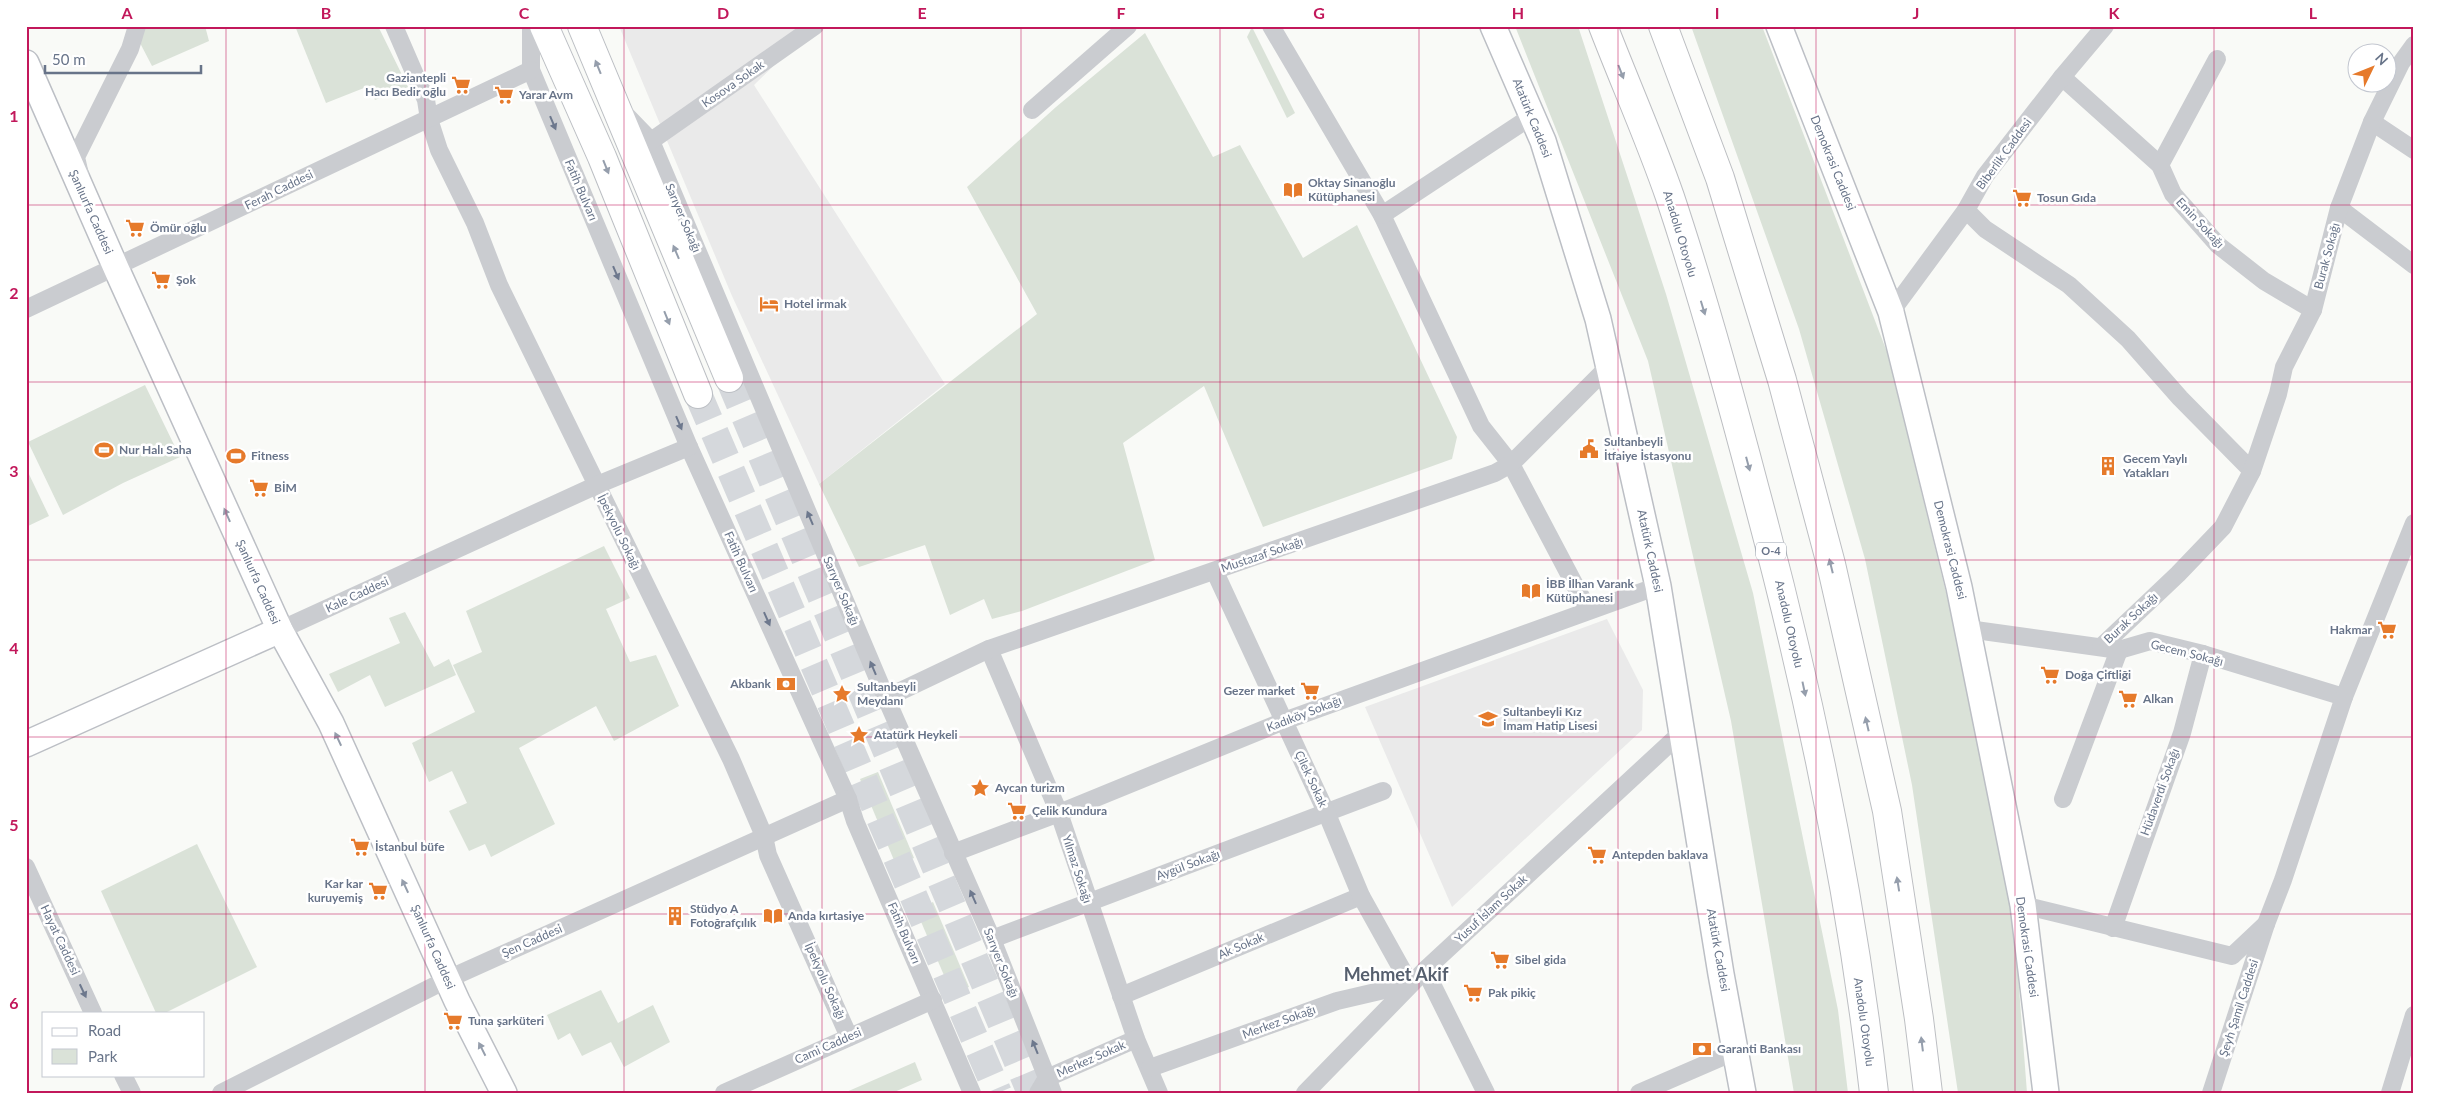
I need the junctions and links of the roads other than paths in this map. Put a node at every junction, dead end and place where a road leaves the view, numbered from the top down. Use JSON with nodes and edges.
{"nodes":[{"id":1,"x":137,"y":26,"type":"edge"},
{"id":2,"x":394,"y":26,"type":"edge"},
{"id":3,"x":531,"y":26,"type":"edge"},
{"id":4,"x":544,"y":26,"type":"edge"},
{"id":5,"x":582,"y":26,"type":"edge"},
{"id":6,"x":815,"y":26,"type":"edge"},
{"id":7,"x":1128,"y":26,"type":"edge"},
{"id":8,"x":1271,"y":26,"type":"edge"},
{"id":9,"x":1493,"y":26,"type":"edge"},
{"id":10,"x":1604,"y":26,"type":"edge"},
{"id":11,"x":1663,"y":26,"type":"edge"},
{"id":12,"x":1779,"y":26,"type":"edge"},
{"id":13,"x":2105,"y":26,"type":"edge"},
{"id":14,"x":2414,"y":45,"type":"edge"},
{"id":15,"x":2217,"y":59,"type":"dead end"},
{"id":16,"x":26,"y":63,"type":"edge"},
{"id":17,"x":531,"y":70,"type":"junction"},
{"id":18,"x":2062,"y":77,"type":"junction"},
{"id":19,"x":612,"y":101,"type":"junction"},
{"id":20,"x":1032,"y":110,"type":"dead end"},
{"id":21,"x":1532,"y":116,"type":"junction"},
{"id":22,"x":429,"y":119,"type":"junction"},
{"id":23,"x":2372,"y":122,"type":"junction"},
{"id":24,"x":651,"y":141,"type":"junction"},
{"id":25,"x":2414,"y":150,"type":"edge"},
{"id":26,"x":2160,"y":165,"type":"junction"},
{"id":27,"x":86,"y":202,"type":"junction"},
{"id":28,"x":2339,"y":208,"type":"junction"},
{"id":29,"x":1966,"y":210,"type":"junction"},
{"id":30,"x":1382,"y":216,"type":"junction"},
{"id":31,"x":2414,"y":265,"type":"edge"},
{"id":32,"x":116,"y":268,"type":"junction"},
{"id":33,"x":26,"y":309,"type":"edge"},
{"id":34,"x":2313,"y":310,"type":"junction"},
{"id":35,"x":1891,"y":312,"type":"junction"},
{"id":36,"x":1608,"y":367,"type":"junction"},
{"id":37,"x":729,"y":378,"type":"tunnel mouth"},
{"id":38,"x":698,"y":394,"type":"tunnel mouth"},
{"id":39,"x":689,"y":447,"type":"junction"},
{"id":40,"x":1511,"y":464,"type":"junction"},
{"id":41,"x":2252,"y":471,"type":"junction"},
{"id":42,"x":597,"y":485,"type":"junction"},
{"id":43,"x":2412,"y":532,"type":"edge"},
{"id":44,"x":1215,"y":572,"type":"junction"},
{"id":45,"x":1658,"y":586,"type":"junction"},
{"id":46,"x":1588,"y":610,"type":"junction"},
{"id":47,"x":1968,"y":629,"type":"junction"},
{"id":48,"x":280,"y":630,"type":"junction"},
{"id":49,"x":2101,"y":647,"type":"junction"},
{"id":50,"x":989,"y":649,"type":"junction"},
{"id":51,"x":2119,"y":650,"type":"junction"},
{"id":52,"x":2203,"y":654,"type":"junction"},
{"id":53,"x":2344,"y":697,"type":"junction"},
{"id":54,"x":886,"y":698,"type":"junction"},
{"id":55,"x":1284,"y":721,"type":"junction"},
{"id":56,"x":1683,"y":731,"type":"junction"},
{"id":57,"x":26,"y":744,"type":"edge"},
{"id":58,"x":1383,"y":791,"type":"dead end"},
{"id":59,"x":848,"y":799,"type":"junction"},
{"id":60,"x":2062,"y":799,"type":"dead end"},
{"id":61,"x":1059,"y":813,"type":"junction"},
{"id":62,"x":1327,"y":814,"type":"junction"},
{"id":63,"x":764,"y":836,"type":"junction"},
{"id":64,"x":953,"y":853,"type":"junction"},
{"id":65,"x":26,"y":867,"type":"edge"},
{"id":66,"x":1361,"y":896,"type":"junction"},
{"id":67,"x":1088,"y":902,"type":"junction"},
{"id":68,"x":2023,"y":905,"type":"junction"},
{"id":69,"x":2266,"y":924,"type":"junction"},
{"id":70,"x":2113,"y":928,"type":"junction"},
{"id":71,"x":992,"y":939,"type":"junction"},
{"id":72,"x":1425,"y":970,"type":"junction"},
{"id":73,"x":448,"y":979,"type":"junction"},
{"id":74,"x":1410,"y":984,"type":"junction"},
{"id":75,"x":1120,"y":996,"type":"junction"},
{"id":76,"x":933,"y":1000,"type":"junction"},
{"id":77,"x":93,"y":1012,"type":"edge"},
{"id":78,"x":2414,"y":1015,"type":"edge"},
{"id":79,"x":850,"y":1037,"type":"junction"},
{"id":80,"x":1136,"y":1039,"type":"junction"},
{"id":81,"x":1736,"y":1051,"type":"junction"},
{"id":82,"x":1150,"y":1068,"type":"junction"},
{"id":83,"x":124,"y":1076,"type":"edge"},
{"id":84,"x":1046,"y":1088,"type":"edge"},
{"id":85,"x":132,"y":1093,"type":"edge"},
{"id":86,"x":221,"y":1093,"type":"edge"},
{"id":87,"x":504,"y":1093,"type":"edge"},
{"id":88,"x":724,"y":1093,"type":"edge"},
{"id":89,"x":972,"y":1093,"type":"edge"},
{"id":90,"x":1159,"y":1093,"type":"edge"},
{"id":91,"x":1305,"y":1093,"type":"edge"},
{"id":92,"x":1486,"y":1093,"type":"edge"},
{"id":93,"x":1639,"y":1093,"type":"edge"},
{"id":94,"x":1743,"y":1093,"type":"edge"},
{"id":95,"x":1874,"y":1093,"type":"edge"},
{"id":96,"x":1928,"y":1093,"type":"edge"},
{"id":97,"x":2046,"y":1093,"type":"edge"},
{"id":98,"x":2211,"y":1093,"type":"edge"},
{"id":99,"x":2390,"y":1093,"type":"edge"}],
"edges":[{"from":1,"to":27,"type":"street"},
{"from":2,"to":22,"type":"street","name":"İpekyolu Sokağı"},
{"from":3,"to":17,"type":"street","name":"Fatih Bulvarı"},
{"from":4,"to":38,"type":"main road","one_way":true},
{"from":19,"to":5,"type":"main road","one_way":true},
{"from":6,"to":24,"type":"street","name":"Kosova Sokak"},
{"from":7,"to":20,"type":"street"},
{"from":8,"to":30,"type":"street"},
{"from":9,"to":21,"type":"street","name":"Atatürk Caddesi"},
{"from":10,"to":95,"type":"main road","name":"Anadolu Otoyolu","number":"O-4","one_way":true},
{"from":96,"to":11,"type":"main road","one_way":true},
{"from":12,"to":35,"type":"street","name":"Demokrasi Caddesi"},
{"from":13,"to":18,"type":"street","name":"Biberlik Caddesi"},
{"from":14,"to":23,"type":"street","name":"Burak Sokağı"},
{"from":15,"to":26,"type":"street"},
{"from":16,"to":27,"type":"street","name":"Şanlıurfa Caddesi"},
{"from":17,"to":22,"type":"street","name":"Ferah Caddesi"},
{"from":17,"to":39,"type":"street","name":"Fatih Bulvarı","one_way":true},
{"from":18,"to":26,"type":"street","name":"Emin Sokağı"},
{"from":18,"to":29,"type":"street","name":"Biberlik Caddesi"},
{"from":19,"to":24,"type":"street","name":"Sarıyer Sokağı"},
{"from":37,"to":19,"type":"main road","one_way":true},
{"from":21,"to":30,"type":"street"},
{"from":21,"to":36,"type":"street","name":"Atatürk Caddesi"},
{"from":22,"to":32,"type":"street","name":"Ferah Caddesi"},
{"from":22,"to":42,"type":"street","name":"İpekyolu Sokağı"},
{"from":23,"to":25,"type":"street"},
{"from":23,"to":28,"type":"street","name":"Burak Sokağı"},
{"from":54,"to":24,"type":"street","name":"Sarıyer Sokağı","one_way":true},
{"from":26,"to":34,"type":"street","name":"Emin Sokağı"},
{"from":27,"to":32,"type":"street","name":"Şanlıurfa Caddesi"},
{"from":28,"to":31,"type":"street"},
{"from":28,"to":34,"type":"street","name":"Burak Sokağı"},
{"from":29,"to":35,"type":"street","name":"Biberlik Caddesi"},
{"from":29,"to":41,"type":"street"},
{"from":30,"to":40,"type":"street"},
{"from":32,"to":33,"type":"street","name":"Ferah Caddesi"},
{"from":48,"to":32,"type":"street","name":"Şanlıurfa Caddesi","one_way":true},
{"from":34,"to":41,"type":"street","name":"Burak Sokağı"},
{"from":35,"to":47,"type":"street","name":"Demokrasi Caddesi"},
{"from":36,"to":40,"type":"street","name":"Mustazaf Sokağı"},
{"from":36,"to":45,"type":"street","name":"Atatürk Caddesi"},
{"from":39,"to":42,"type":"street","name":"Kale Caddesi"},
{"from":39,"to":59,"type":"street","name":"Fatih Bulvarı","one_way":true},
{"from":40,"to":44,"type":"street","name":"Mustazaf Sokağı"},
{"from":40,"to":46,"type":"street"},
{"from":41,"to":49,"type":"street","name":"Burak Sokağı"},
{"from":42,"to":48,"type":"street","name":"Kale Caddesi"},
{"from":42,"to":63,"type":"street","name":"İpekyolu Sokağı"},
{"from":43,"to":53,"type":"street","name":"Şeyh Şamil Caddesi"},
{"from":44,"to":50,"type":"street","name":"Mustazaf Sokağı"},
{"from":44,"to":55,"type":"street","name":"Çilek Sokak"},
{"from":45,"to":46,"type":"street","name":"Kadıköy Sokağı"},
{"from":45,"to":56,"type":"street","name":"Atatürk Caddesi"},
{"from":46,"to":55,"type":"street","name":"Kadıköy Sokağı"},
{"from":47,"to":49,"type":"street","name":"Gecem Sokağı"},
{"from":47,"to":68,"type":"street","name":"Demokrasi Caddesi"},
{"from":48,"to":57,"type":"street","name":"Kale Caddesi"},
{"from":73,"to":48,"type":"street","name":"Şanlıurfa Caddesi","one_way":true},
{"from":49,"to":51,"type":"street","name":"Gecem Sokağı"},
{"from":50,"to":54,"type":"street","name":"Mustazaf Sokağı"},
{"from":50,"to":61,"type":"street","name":"Yılmaz Sokağı"},
{"from":51,"to":52,"type":"street","name":"Gecem Sokağı"},
{"from":51,"to":60,"type":"street"},
{"from":52,"to":53,"type":"street","name":"Gecem Sokağı"},
{"from":52,"to":70,"type":"street","name":"Hüdaverdi Sokağı"},
{"from":53,"to":69,"type":"street","name":"Şeyh Şamil Caddesi"},
{"from":54,"to":64,"type":"street","name":"Sarıyer Sokağı"},
{"from":55,"to":61,"type":"street","name":"Kadıköy Sokağı"},
{"from":55,"to":62,"type":"street","name":"Çilek Sokak"},
{"from":56,"to":72,"type":"street","name":"Yusuf İslam Sokak"},
{"from":56,"to":81,"type":"street","name":"Atatürk Caddesi"},
{"from":58,"to":62,"type":"street","name":"Aygül Sokağı"},
{"from":59,"to":63,"type":"street","name":"Şen Caddesi"},
{"from":59,"to":76,"type":"street","name":"Fatih Bulvarı"},
{"from":61,"to":64,"type":"street","name":"Kadıköy Sokağı"},
{"from":61,"to":67,"type":"street","name":"Yılmaz Sokağı"},
{"from":62,"to":66,"type":"street","name":"Çilek Sokak"},
{"from":62,"to":67,"type":"street","name":"Aygül Sokağı"},
{"from":63,"to":73,"type":"street","name":"Şen Caddesi"},
{"from":63,"to":79,"type":"street","name":"İpekyolu Sokağı"},
{"from":71,"to":64,"type":"street","name":"Sarıyer Sokağı","one_way":true},
{"from":65,"to":77,"type":"street","name":"Hayat Caddesi","one_way":true},
{"from":66,"to":74,"type":"street","name":"Çilek Sokak"},
{"from":66,"to":75,"type":"street","name":"Ak Sokak"},
{"from":67,"to":71,"type":"street","name":"Aygül Sokağı"},
{"from":67,"to":75,"type":"street","name":"Yılmaz Sokağı"},
{"from":68,"to":70,"type":"street"},
{"from":68,"to":97,"type":"street","name":"Demokrasi Caddesi"},
{"from":69,"to":70,"type":"street"},
{"from":69,"to":98,"type":"street","name":"Şeyh Şamil Caddesi"},
{"from":84,"to":71,"type":"street","name":"Sarıyer Sokağı","one_way":true},
{"from":72,"to":74,"type":"street","name":"Yusuf İslam Sokak"},
{"from":72,"to":92,"type":"street"},
{"from":73,"to":86,"type":"street","name":"Şen Caddesi"},
{"from":87,"to":73,"type":"street","name":"Şanlıurfa Caddesi","one_way":true},
{"from":74,"to":82,"type":"street","name":"Merkez Sokağı"},
{"from":74,"to":91,"type":"street","name":"Yusuf İslam Sokak"},
{"from":75,"to":80,"type":"street","name":"Yılmaz Sokağı"},
{"from":76,"to":79,"type":"street","name":"Cami Caddesi"},
{"from":76,"to":89,"type":"street","name":"Fatih Bulvarı"},
{"from":78,"to":99,"type":"street"},
{"from":79,"to":88,"type":"street","name":"Cami Caddesi"},
{"from":80,"to":82,"type":"street","name":"Yılmaz Sokağı"},
{"from":80,"to":84,"type":"street","name":"Merkez Sokak"},
{"from":81,"to":93,"type":"street"},
{"from":81,"to":94,"type":"street","name":"Atatürk Caddesi"},
{"from":82,"to":90,"type":"street","name":"Yılmaz Sokağı"},
{"from":83,"to":85,"type":"street"}]}
